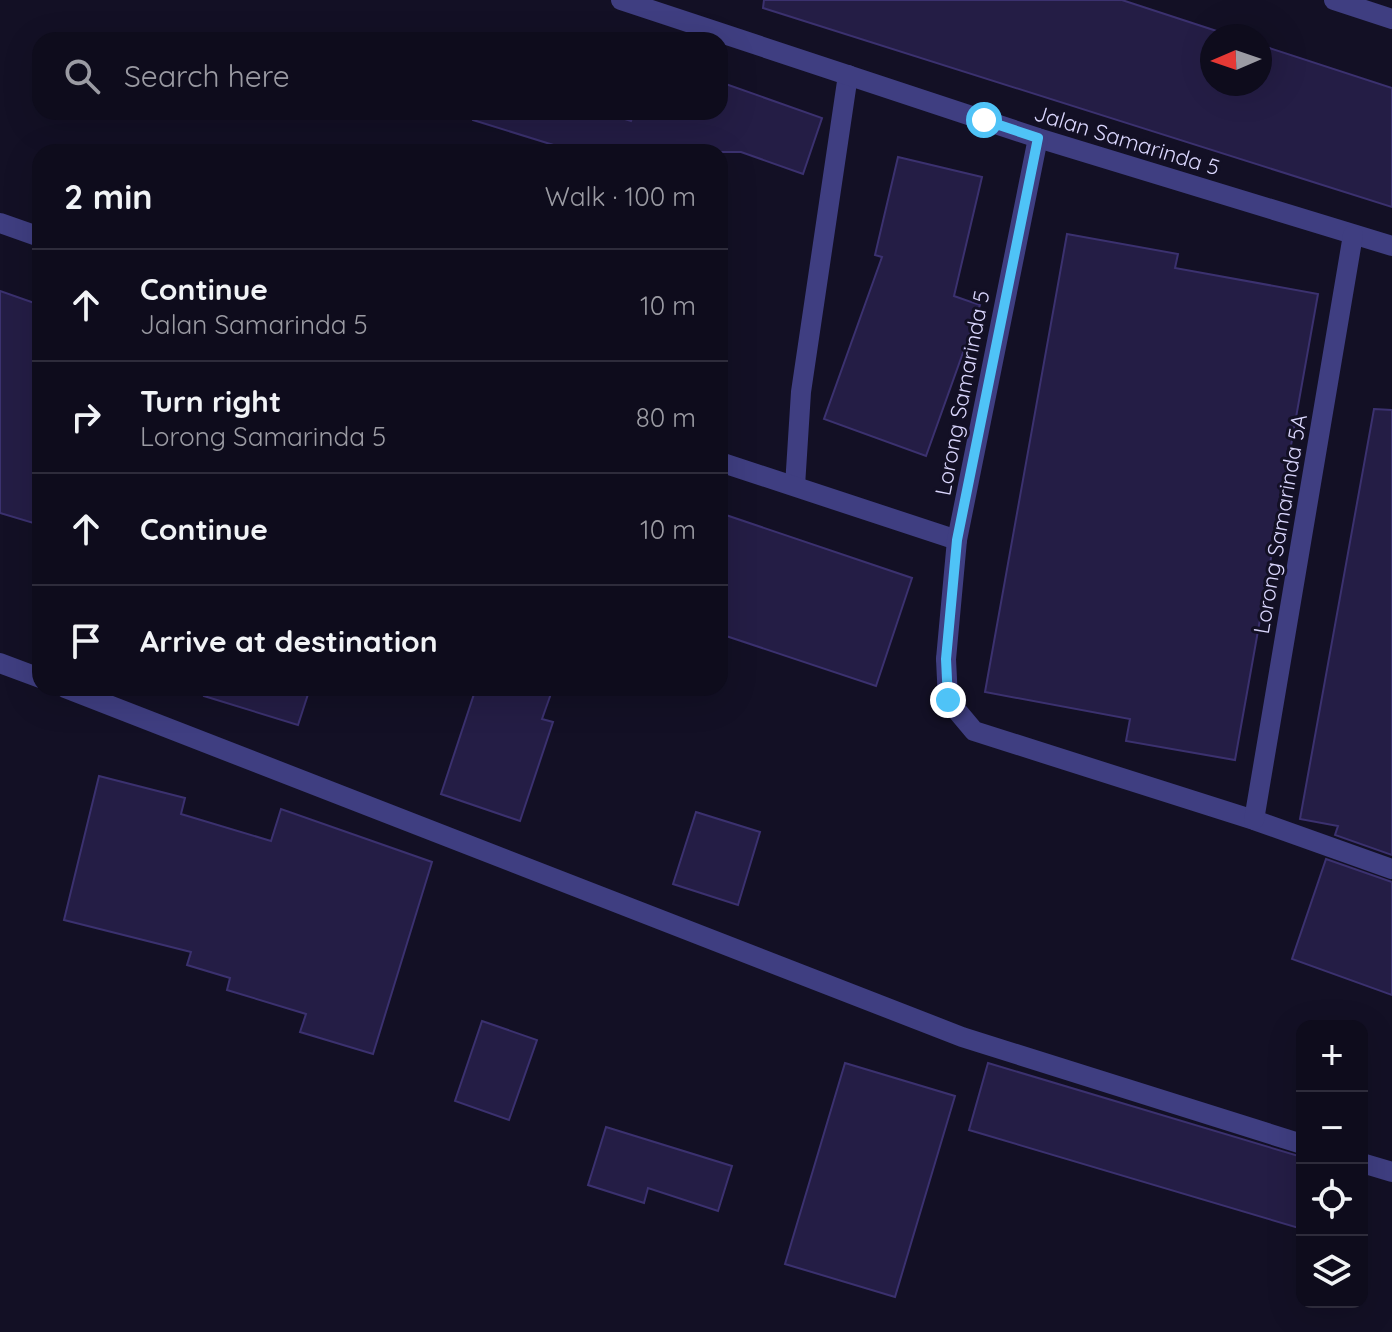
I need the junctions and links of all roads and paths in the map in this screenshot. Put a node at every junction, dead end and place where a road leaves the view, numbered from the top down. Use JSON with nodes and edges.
{"nodes":[{"id":1,"x":621,"y":0,"type":"edge"},
{"id":2,"x":1334,"y":0,"type":"edge"},
{"id":3,"x":1392,"y":19,"type":"edge"},
{"id":4,"x":718,"y":32,"type":"edge"},
{"id":5,"x":728,"y":35,"type":"edge"},
{"id":6,"x":848,"y":75,"type":"junction"},
{"id":7,"x":1038,"y":138,"type":"junction"},
{"id":8,"x":0,"y":223,"type":"edge"},
{"id":9,"x":32,"y":234,"type":"edge"},
{"id":10,"x":1353,"y":235,"type":"junction"},
{"id":11,"x":1392,"y":246,"type":"edge"},
{"id":12,"x":728,"y":465,"type":"edge"},
{"id":13,"x":795,"y":486,"type":"junction"},
{"id":14,"x":957,"y":540,"type":"junction"},
{"id":15,"x":0,"y":663,"type":"edge"},
{"id":16,"x":32,"y":675,"type":"edge"},
{"id":17,"x":86,"y":696,"type":"edge"},
{"id":18,"x":1254,"y":820,"type":"junction"},
{"id":19,"x":1392,"y":869,"type":"edge"},
{"id":20,"x":1296,"y":1142,"type":"edge"},
{"id":21,"x":1365,"y":1164,"type":"edge"},
{"id":22,"x":1392,"y":1172,"type":"edge"}],
"edges":[{"from":1,"to":4,"type":"street","name":"Jalan Samarinda 5"},
{"from":2,"to":3,"type":"street"},
{"from":5,"to":6,"type":"street","name":"Jalan Samarinda 5"},
{"from":6,"to":7,"type":"street","name":"Jalan Samarinda 5"},
{"from":6,"to":13,"type":"street"},
{"from":7,"to":10,"type":"street","name":"Jalan Samarinda 5"},
{"from":7,"to":14,"type":"street","name":"Lorong Samarinda 5"},
{"from":8,"to":9,"type":"street"},
{"from":10,"to":11,"type":"street","name":"Jalan Samarinda 5"},
{"from":10,"to":18,"type":"street","name":"Lorong Samarinda 5A"},
{"from":12,"to":13,"type":"street"},
{"from":13,"to":14,"type":"street"},
{"from":14,"to":18,"type":"street","name":"Lorong Samarinda 5"},
{"from":15,"to":16,"type":"street"},
{"from":17,"to":20,"type":"street"},
{"from":18,"to":19,"type":"street","name":"Lorong Samarinda 5"},
{"from":21,"to":22,"type":"street"}]}
